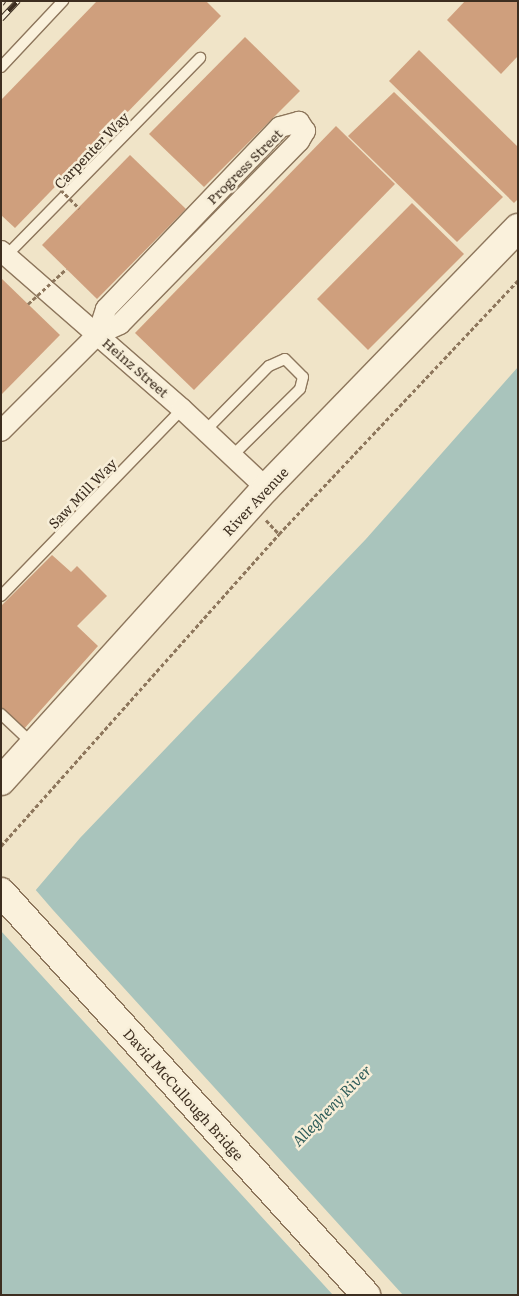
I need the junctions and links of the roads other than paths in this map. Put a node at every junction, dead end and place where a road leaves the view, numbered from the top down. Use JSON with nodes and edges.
{"nodes":[{"id":1,"x":63,"y":1,"type":"edge"},
{"id":2,"x":200,"y":58,"type":"dead end"},
{"id":3,"x":1,"y":67,"type":"edge"},
{"id":4,"x":518,"y":228,"type":"edge"},
{"id":5,"x":3,"y":256,"type":"edge"},
{"id":6,"x":98,"y":334,"type":"junction"},
{"id":7,"x":182,"y":408,"type":"junction"},
{"id":8,"x":206,"y":430,"type":"junction"},
{"id":9,"x":1,"y":431,"type":"edge"},
{"id":10,"x":232,"y":456,"type":"junction"},
{"id":11,"x":266,"y":488,"type":"junction"},
{"id":12,"x":1,"y":596,"type":"edge"},
{"id":13,"x":1,"y":714,"type":"edge"},
{"id":14,"x":33,"y":744,"type":"junction"},
{"id":15,"x":1,"y":781,"type":"edge"},
{"id":16,"x":1,"y":892,"type":"edge"},
{"id":17,"x":366,"y":1295,"type":"edge"}],
"edges":[{"from":1,"to":3,"type":"lane"},
{"from":2,"to":5,"type":"lane","name":"Carpenter Way"},
{"from":4,"to":11,"type":"street","name":"River Avenue"},
{"from":5,"to":6,"type":"street","name":"Heinz Street"},
{"from":6,"to":6,"type":"street","name":"Progress Street"},
{"from":6,"to":7,"type":"street","name":"Heinz Street"},
{"from":6,"to":9,"type":"street","name":"Progress Street"},
{"from":7,"to":8,"type":"street","name":"Heinz Street"},
{"from":7,"to":12,"type":"lane","name":"Saw Mill Way"},
{"from":8,"to":10,"type":"street","name":"Heinz Street"},
{"from":8,"to":10,"type":"lane"},
{"from":10,"to":11,"type":"street","name":"Heinz Street"},
{"from":11,"to":14,"type":"street","name":"River Avenue"},
{"from":13,"to":14,"type":"lane"},
{"from":14,"to":15,"type":"street","name":"River Avenue"},
{"from":16,"to":17,"type":"street","name":"David McCullough Bridge"}]}
